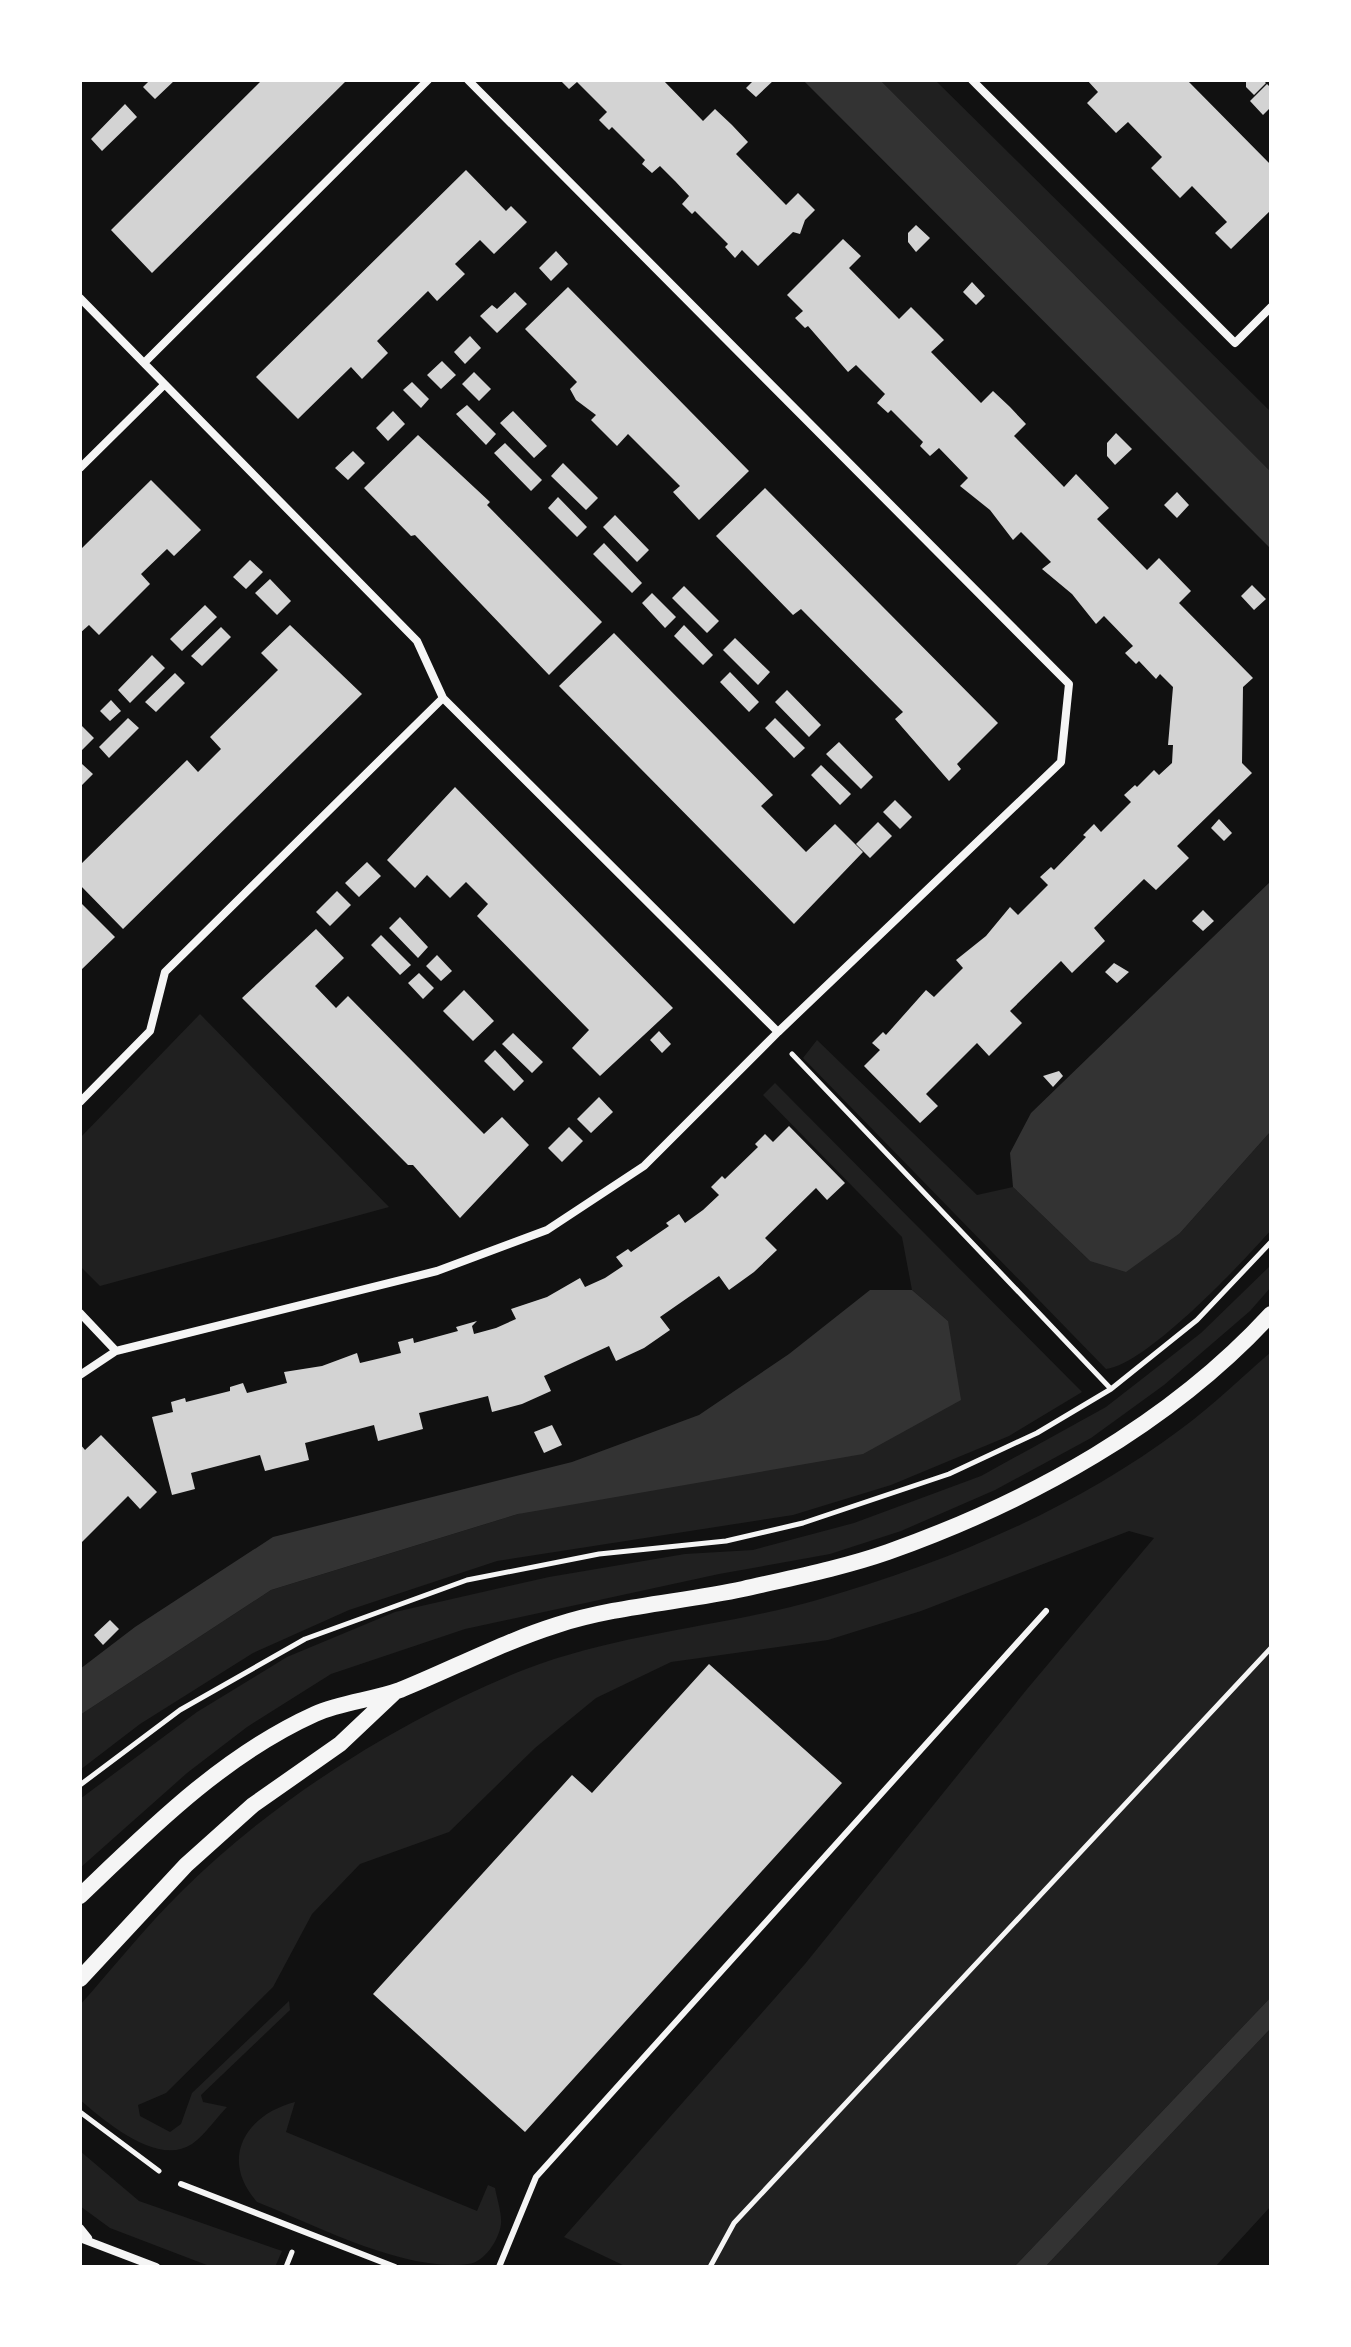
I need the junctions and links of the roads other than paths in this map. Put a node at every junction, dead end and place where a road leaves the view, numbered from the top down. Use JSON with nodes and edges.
{"nodes":[{"id":1,"x":428,"y":80,"type":"edge"},
{"id":2,"x":468,"y":80,"type":"edge"},
{"id":3,"x":972,"y":80,"type":"edge"},
{"id":4,"x":80,"y":298,"type":"edge"},
{"id":5,"x":1271,"y":307,"type":"edge"},
{"id":6,"x":144,"y":363,"type":"junction"},
{"id":7,"x":163,"y":386,"type":"junction"},
{"id":8,"x":80,"y":468,"type":"edge"},
{"id":9,"x":443,"y":698,"type":"junction"},
{"id":10,"x":778,"y":1032,"type":"junction"},
{"id":11,"x":80,"y":1102,"type":"edge"},
{"id":12,"x":80,"y":1313,"type":"edge"},
{"id":13,"x":1271,"y":1314,"type":"edge"},
{"id":14,"x":116,"y":1351,"type":"junction"},
{"id":15,"x":80,"y":1375,"type":"edge"},
{"id":16,"x":1046,"y":1611,"type":"dead end"},
{"id":17,"x":396,"y":1692,"type":"junction"},
{"id":18,"x":80,"y":1896,"type":"edge"},
{"id":19,"x":80,"y":1979,"type":"edge"},
{"id":20,"x":181,"y":2184,"type":"road end"},
{"id":21,"x":80,"y":2228,"type":"edge"},
{"id":22,"x":84,"y":2238,"type":"edge"},
{"id":23,"x":156,"y":2267,"type":"edge"},
{"id":24,"x":395,"y":2267,"type":"edge"},
{"id":25,"x":499,"y":2267,"type":"edge"}],
"edges":[{"from":1,"to":6,"type":"street"},
{"from":2,"to":10,"type":"street"},
{"from":3,"to":5,"type":"street"},
{"from":4,"to":6,"type":"street"},
{"from":6,"to":7,"type":"street"},
{"from":7,"to":8,"type":"street"},
{"from":7,"to":9,"type":"street"},
{"from":9,"to":10,"type":"street"},
{"from":9,"to":11,"type":"street"},
{"from":10,"to":14,"type":"street"},
{"from":12,"to":14,"type":"street"},
{"from":13,"to":17,"type":"main road"},
{"from":14,"to":15,"type":"street"},
{"from":16,"to":25,"type":"lane"},
{"from":17,"to":18,"type":"main road"},
{"from":17,"to":19,"type":"main road"},
{"from":20,"to":24,"type":"lane"},
{"from":21,"to":22,"type":"street"},
{"from":22,"to":23,"type":"street"}]}
